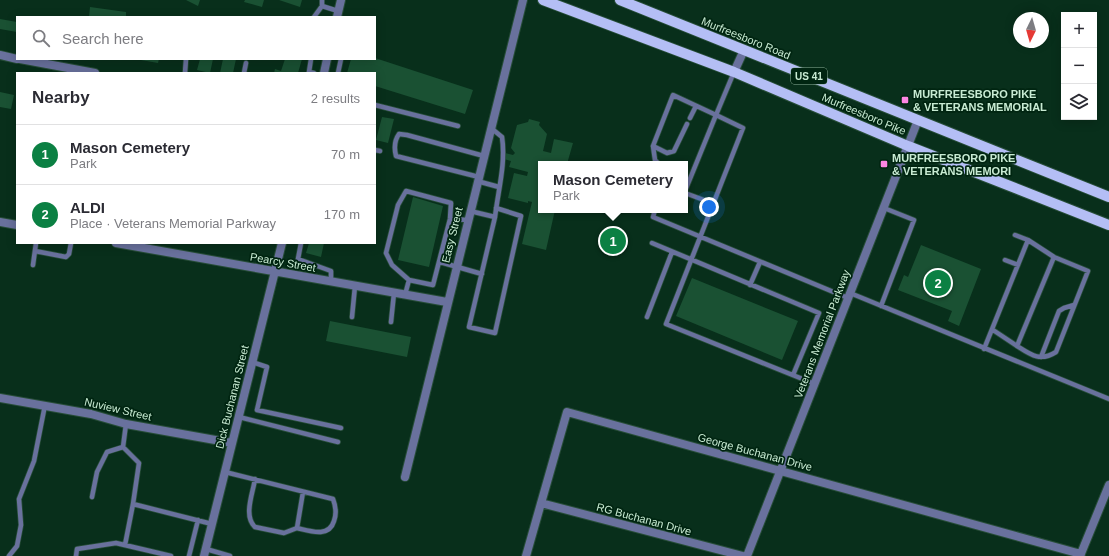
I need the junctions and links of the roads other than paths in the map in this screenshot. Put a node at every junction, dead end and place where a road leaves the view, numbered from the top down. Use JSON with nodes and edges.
{"nodes":[{"id":1,"x":322,"y":0,"type":"edge"},
{"id":2,"x":341,"y":0,"type":"edge"},
{"id":3,"x":523,"y":0,"type":"edge"},
{"id":4,"x":543,"y":0,"type":"edge"},
{"id":5,"x":620,"y":0,"type":"edge"},
{"id":6,"x":322,"y":6,"type":"junction"},
{"id":7,"x":338,"y":14,"type":"edge"},
{"id":8,"x":315,"y":16,"type":"edge"},
{"id":9,"x":744,"y":50,"type":"junction"},
{"id":10,"x":0,"y":55,"type":"edge"},
{"id":11,"x":16,"y":59,"type":"edge"},
{"id":12,"x":24,"y":60,"type":"edge"},
{"id":13,"x":186,"y":60,"type":"edge"},
{"id":14,"x":311,"y":60,"type":"edge"},
{"id":15,"x":327,"y":60,"type":"edge"},
{"id":16,"x":341,"y":60,"type":"edge"},
{"id":17,"x":246,"y":63,"type":"dead end"},
{"id":18,"x":90,"y":72,"type":"edge"},
{"id":19,"x":185,"y":72,"type":"edge"},
{"id":20,"x":244,"y":72,"type":"edge"},
{"id":21,"x":310,"y":72,"type":"edge"},
{"id":22,"x":324,"y":72,"type":"edge"},
{"id":23,"x":338,"y":72,"type":"edge"},
{"id":24,"x":734,"y":72,"type":"junction"},
{"id":25,"x":376,"y":105,"type":"edge"},
{"id":26,"x":696,"y":106,"type":"junction"},
{"id":27,"x":716,"y":115,"type":"junction"},
{"id":28,"x":690,"y":118,"type":"dead end"},
{"id":29,"x":918,"y":120,"type":"junction"},
{"id":30,"x":687,"y":124,"type":"dead end"},
{"id":31,"x":458,"y":126,"type":"dead end"},
{"id":32,"x":491,"y":128,"type":"junction"},
{"id":33,"x":653,"y":146,"type":"junction"},
{"id":34,"x":908,"y":146,"type":"junction"},
{"id":35,"x":484,"y":156,"type":"junction"},
{"id":36,"x":656,"y":161,"type":"edge"},
{"id":37,"x":478,"y":179,"type":"junction"},
{"id":38,"x":688,"y":185,"type":"edge"},
{"id":39,"x":499,"y":187,"type":"junction"},
{"id":40,"x":688,"y":193,"type":"edge"},
{"id":41,"x":1109,"y":197,"type":"edge"},
{"id":42,"x":712,"y":203,"type":"junction"},
{"id":43,"x":496,"y":208,"type":"junction"},
{"id":44,"x":884,"y":208,"type":"junction"},
{"id":45,"x":470,"y":211,"type":"junction"},
{"id":46,"x":654,"y":213,"type":"edge"},
{"id":47,"x":495,"y":217,"type":"junction"},
{"id":48,"x":450,"y":219,"type":"junction"},
{"id":49,"x":468,"y":220,"type":"junction"},
{"id":50,"x":0,"y":222,"type":"edge"},
{"id":51,"x":16,"y":225,"type":"edge"},
{"id":52,"x":1109,"y":225,"type":"edge"},
{"id":53,"x":1015,"y":235,"type":"dead end"},
{"id":54,"x":700,"y":237,"type":"junction"},
{"id":55,"x":1028,"y":240,"type":"junction"},
{"id":56,"x":652,"y":243,"type":"dead end"},
{"id":57,"x":36,"y":244,"type":"edge"},
{"id":58,"x":71,"y":244,"type":"edge"},
{"id":59,"x":121,"y":244,"type":"edge"},
{"id":60,"x":282,"y":244,"type":"edge"},
{"id":61,"x":301,"y":244,"type":"edge"},
{"id":62,"x":35,"y":251,"type":"junction"},
{"id":63,"x":672,"y":252,"type":"junction"},
{"id":64,"x":1054,"y":257,"type":"junction"},
{"id":65,"x":691,"y":260,"type":"junction"},
{"id":66,"x":1005,"y":260,"type":"dead end"},
{"id":67,"x":440,"y":262,"type":"junction"},
{"id":68,"x":760,"y":262,"type":"junction"},
{"id":69,"x":33,"y":265,"type":"dead end"},
{"id":70,"x":1018,"y":265,"type":"junction"},
{"id":71,"x":456,"y":267,"type":"junction"},
{"id":72,"x":275,"y":272,"type":"junction"},
{"id":73,"x":482,"y":274,"type":"junction"},
{"id":74,"x":409,"y":280,"type":"junction"},
{"id":75,"x":331,"y":282,"type":"junction"},
{"id":76,"x":750,"y":285,"type":"junction"},
{"id":77,"x":355,"y":286,"type":"junction"},
{"id":78,"x":394,"y":293,"type":"junction"},
{"id":79,"x":405,"y":295,"type":"junction"},
{"id":80,"x":849,"y":296,"type":"junction"},
{"id":81,"x":447,"y":302,"type":"junction"},
{"id":82,"x":881,"y":306,"type":"junction"},
{"id":83,"x":1074,"y":306,"type":"junction"},
{"id":84,"x":647,"y":317,"type":"dead end"},
{"id":85,"x":352,"y":318,"type":"dead end"},
{"id":86,"x":391,"y":322,"type":"dead end"},
{"id":87,"x":992,"y":330,"type":"junction"},
{"id":88,"x":1017,"y":346,"type":"junction"},
{"id":89,"x":984,"y":349,"type":"junction"},
{"id":90,"x":1041,"y":357,"type":"junction"},
{"id":91,"x":252,"y":362,"type":"junction"},
{"id":92,"x":793,"y":375,"type":"junction"},
{"id":93,"x":815,"y":384,"type":"junction"},
{"id":94,"x":0,"y":398,"type":"edge"},
{"id":95,"x":1109,"y":399,"type":"edge"},
{"id":96,"x":45,"y":406,"type":"junction"},
{"id":97,"x":239,"y":417,"type":"junction"},
{"id":98,"x":126,"y":424,"type":"junction"},
{"id":99,"x":341,"y":428,"type":"dead end"},
{"id":100,"x":338,"y":442,"type":"dead end"},
{"id":101,"x":232,"y":443,"type":"junction"},
{"id":102,"x":123,"y":447,"type":"junction"},
{"id":103,"x":780,"y":470,"type":"junction"},
{"id":104,"x":225,"y":472,"type":"junction"},
{"id":105,"x":405,"y":477,"type":"dead end"},
{"id":106,"x":255,"y":479,"type":"junction"},
{"id":107,"x":1109,"y":485,"type":"edge"},
{"id":108,"x":303,"y":492,"type":"junction"},
{"id":109,"x":92,"y":497,"type":"dead end"},
{"id":110,"x":541,"y":503,"type":"junction"},
{"id":111,"x":133,"y":504,"type":"junction"},
{"id":112,"x":198,"y":520,"type":"junction"},
{"id":113,"x":212,"y":524,"type":"junction"},
{"id":114,"x":298,"y":528,"type":"junction"},
{"id":115,"x":125,"y":545,"type":"junction"},
{"id":116,"x":205,"y":552,"type":"edge"},
{"id":117,"x":1081,"y":555,"type":"edge"},
{"id":118,"x":9,"y":556,"type":"edge"},
{"id":119,"x":76,"y":556,"type":"edge"},
{"id":120,"x":171,"y":556,"type":"edge"},
{"id":121,"x":189,"y":556,"type":"edge"},
{"id":122,"x":230,"y":556,"type":"edge"},
{"id":123,"x":526,"y":556,"type":"edge"},
{"id":124,"x":742,"y":556,"type":"edge"},
{"id":125,"x":747,"y":556,"type":"edge"}],
"edges":[{"from":1,"to":6,"type":"lane"},
{"from":2,"to":7,"type":"street"},
{"from":3,"to":32,"type":"street","name":"Easy Street"},
{"from":4,"to":24,"type":"main road","name":"Murfreesboro Pike"},
{"from":5,"to":9,"type":"main road","name":"Murfreesboro Road","number":"US 41"},
{"from":6,"to":7,"type":"lane"},
{"from":6,"to":8,"type":"lane"},
{"from":9,"to":24,"type":"street"},
{"from":9,"to":29,"type":"main road","name":"Murfreesboro Road","number":"US 41"},
{"from":10,"to":11,"type":"street"},
{"from":12,"to":18,"type":"street"},
{"from":13,"to":19,"type":"lane"},
{"from":14,"to":21,"type":"lane"},
{"from":15,"to":22,"type":"street"},
{"from":16,"to":23,"type":"lane"},
{"from":17,"to":20,"type":"lane"},
{"from":24,"to":27,"type":"lane"},
{"from":24,"to":34,"type":"main road","name":"Murfreesboro Pike"},
{"from":25,"to":31,"type":"lane"},
{"from":26,"to":27,"type":"lane"},
{"from":26,"to":28,"type":"lane"},
{"from":26,"to":33,"type":"lane"},
{"from":27,"to":38,"type":"lane"},
{"from":27,"to":42,"type":"lane"},
{"from":29,"to":34,"type":"street","name":"Veterans Memorial Parkway"},
{"from":29,"to":41,"type":"main road","name":"Murfreesboro Road","number":"US 41"},
{"from":30,"to":33,"type":"lane"},
{"from":32,"to":35,"type":"street","name":"Easy Street"},
{"from":32,"to":39,"type":"lane"},
{"from":33,"to":36,"type":"lane"},
{"from":34,"to":44,"type":"street","name":"Veterans Memorial Parkway"},
{"from":34,"to":52,"type":"main road","name":"Murfreesboro Pike"},
{"from":35,"to":37,"type":"street","name":"Easy Street"},
{"from":35,"to":37,"type":"lane"},
{"from":37,"to":39,"type":"lane"},
{"from":37,"to":45,"type":"street","name":"Easy Street"},
{"from":39,"to":43,"type":"lane"},
{"from":40,"to":42,"type":"lane"},
{"from":42,"to":54,"type":"lane"},
{"from":43,"to":47,"type":"lane"},
{"from":43,"to":73,"type":"lane"},
{"from":44,"to":80,"type":"street","name":"Veterans Memorial Parkway"},
{"from":44,"to":82,"type":"lane"},
{"from":45,"to":47,"type":"lane"},
{"from":45,"to":49,"type":"street","name":"Easy Street"},
{"from":46,"to":54,"type":"lane"},
{"from":47,"to":73,"type":"lane"},
{"from":48,"to":49,"type":"lane"},
{"from":48,"to":67,"type":"lane"},
{"from":48,"to":74,"type":"lane"},
{"from":49,"to":71,"type":"street","name":"Easy Street"},
{"from":50,"to":51,"type":"street"},
{"from":53,"to":55,"type":"lane"},
{"from":54,"to":65,"type":"lane"},
{"from":54,"to":68,"type":"lane"},
{"from":55,"to":64,"type":"lane"},
{"from":55,"to":70,"type":"lane"},
{"from":56,"to":63,"type":"lane"},
{"from":57,"to":62,"type":"lane"},
{"from":58,"to":62,"type":"lane"},
{"from":59,"to":72,"type":"street","name":"Pearcy Street"},
{"from":60,"to":72,"type":"street","name":"Dick Buchanan Street"},
{"from":61,"to":75,"type":"lane"},
{"from":62,"to":69,"type":"lane"},
{"from":63,"to":65,"type":"lane"},
{"from":63,"to":84,"type":"lane"},
{"from":64,"to":83,"type":"lane"},
{"from":64,"to":88,"type":"lane"},
{"from":65,"to":76,"type":"lane"},
{"from":65,"to":92,"type":"lane"},
{"from":66,"to":70,"type":"lane"},
{"from":67,"to":71,"type":"lane"},
{"from":67,"to":74,"type":"lane"},
{"from":68,"to":76,"type":"lane"},
{"from":68,"to":80,"type":"lane"},
{"from":70,"to":87,"type":"lane"},
{"from":71,"to":73,"type":"lane"},
{"from":71,"to":81,"type":"street","name":"Easy Street"},
{"from":72,"to":75,"type":"street","name":"Pearcy Street"},
{"from":72,"to":91,"type":"street","name":"Dick Buchanan Street"},
{"from":74,"to":79,"type":"lane"},
{"from":75,"to":77,"type":"street","name":"Pearcy Street"},
{"from":76,"to":92,"type":"lane"},
{"from":77,"to":78,"type":"street","name":"Pearcy Street"},
{"from":77,"to":85,"type":"lane"},
{"from":78,"to":79,"type":"street","name":"Pearcy Street"},
{"from":78,"to":86,"type":"lane"},
{"from":79,"to":81,"type":"street","name":"Pearcy Street"},
{"from":80,"to":82,"type":"lane"},
{"from":80,"to":93,"type":"street","name":"Veterans Memorial Parkway"},
{"from":81,"to":105,"type":"street","name":"Easy Street"},
{"from":82,"to":89,"type":"lane"},
{"from":83,"to":90,"type":"lane"},
{"from":83,"to":90,"type":"lane"},
{"from":87,"to":88,"type":"lane"},
{"from":87,"to":89,"type":"lane"},
{"from":88,"to":90,"type":"lane"},
{"from":89,"to":95,"type":"lane"},
{"from":91,"to":97,"type":"street","name":"Dick Buchanan Street"},
{"from":91,"to":99,"type":"lane"},
{"from":92,"to":93,"type":"lane"},
{"from":93,"to":103,"type":"street","name":"Veterans Memorial Parkway"},
{"from":94,"to":96,"type":"street","name":"Nuview Street"},
{"from":96,"to":98,"type":"street","name":"Nuview Street"},
{"from":96,"to":118,"type":"lane"},
{"from":97,"to":100,"type":"lane"},
{"from":97,"to":101,"type":"street","name":"Dick Buchanan Street"},
{"from":98,"to":101,"type":"street","name":"Nuview Street"},
{"from":98,"to":102,"type":"lane"},
{"from":101,"to":104,"type":"street","name":"Dick Buchanan Street"},
{"from":102,"to":109,"type":"lane"},
{"from":102,"to":111,"type":"lane"},
{"from":103,"to":110,"type":"street","name":"George Buchanan Drive"},
{"from":103,"to":117,"type":"street","name":"George Buchanan Drive"},
{"from":103,"to":125,"type":"street","name":"Veterans Memorial Parkway"},
{"from":104,"to":106,"type":"lane"},
{"from":104,"to":113,"type":"street","name":"Dick Buchanan Street"},
{"from":106,"to":108,"type":"lane"},
{"from":106,"to":114,"type":"lane"},
{"from":107,"to":117,"type":"street"},
{"from":108,"to":114,"type":"lane"},
{"from":108,"to":114,"type":"lane"},
{"from":110,"to":123,"type":"street","name":"George Buchanan Drive"},
{"from":110,"to":124,"type":"street","name":"RG Buchanan Drive"},
{"from":111,"to":112,"type":"lane"},
{"from":111,"to":115,"type":"lane"},
{"from":112,"to":113,"type":"lane"},
{"from":112,"to":121,"type":"lane"},
{"from":113,"to":116,"type":"street","name":"Dick Buchanan Street"},
{"from":115,"to":119,"type":"lane"},
{"from":115,"to":120,"type":"lane"},
{"from":116,"to":122,"type":"lane"}]}
